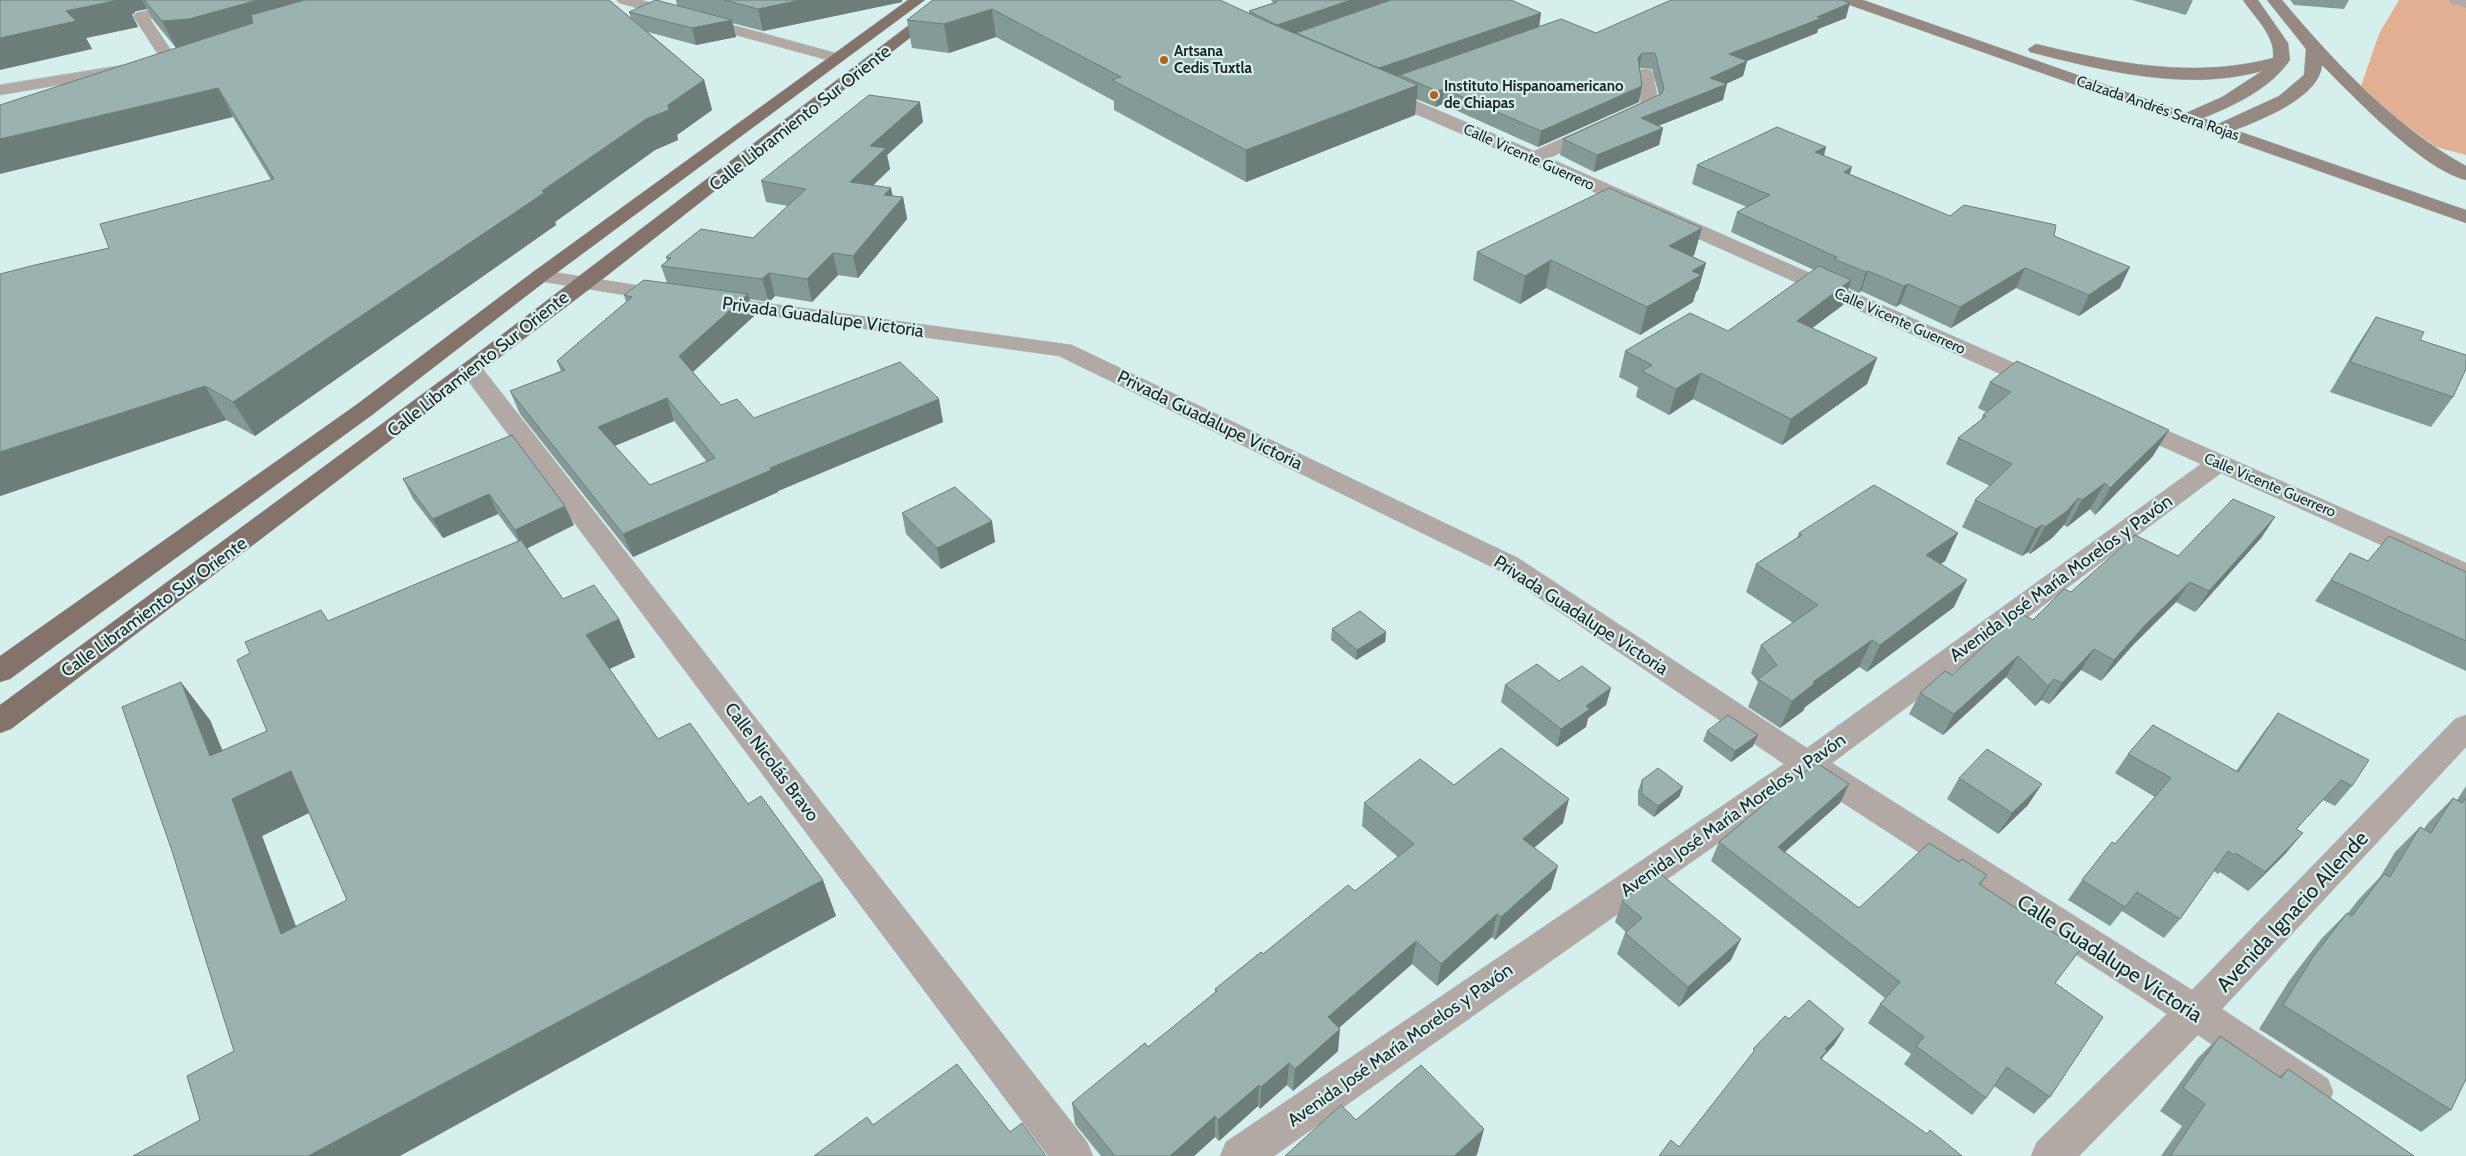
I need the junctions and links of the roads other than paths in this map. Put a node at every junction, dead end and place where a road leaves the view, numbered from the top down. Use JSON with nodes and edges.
{"nodes":[{"id":1,"x":130,"y":0,"type":"edge"},
{"id":2,"x":216,"y":0,"type":"edge"},
{"id":3,"x":624,"y":0,"type":"edge"},
{"id":4,"x":918,"y":0,"type":"edge"},
{"id":5,"x":951,"y":0,"type":"edge"},
{"id":6,"x":1849,"y":0,"type":"edge"},
{"id":7,"x":1892,"y":0,"type":"edge"},
{"id":8,"x":2250,"y":0,"type":"edge"},
{"id":9,"x":2274,"y":0,"type":"edge"},
{"id":10,"x":2456,"y":0,"type":"edge"},
{"id":11,"x":2466,"y":3,"type":"edge"},
{"id":12,"x":141,"y":16,"type":"junction"},
{"id":13,"x":2036,"y":48,"type":"junction"},
{"id":14,"x":2314,"y":48,"type":"junction"},
{"id":15,"x":190,"y":57,"type":"edge"},
{"id":16,"x":836,"y":58,"type":"junction"},
{"id":17,"x":2282,"y":60,"type":"junction"},
{"id":18,"x":171,"y":62,"type":"junction"},
{"id":19,"x":1645,"y":74,"type":"dead end"},
{"id":20,"x":1380,"y":87,"type":"edge"},
{"id":21,"x":0,"y":90,"type":"edge"},
{"id":22,"x":2208,"y":111,"type":"junction"},
{"id":23,"x":2188,"y":118,"type":"junction"},
{"id":24,"x":2242,"y":123,"type":"junction"},
{"id":25,"x":2220,"y":129,"type":"junction"},
{"id":26,"x":1534,"y":158,"type":"junction"},
{"id":27,"x":2466,"y":174,"type":"edge"},
{"id":28,"x":2466,"y":201,"type":"edge"},
{"id":29,"x":2466,"y":217,"type":"edge"},
{"id":30,"x":540,"y":276,"type":"junction"},
{"id":31,"x":582,"y":284,"type":"junction"},
{"id":32,"x":471,"y":369,"type":"junction"},
{"id":33,"x":2054,"y":390,"type":"edge"},
{"id":34,"x":2109,"y":414,"type":"edge"},
{"id":35,"x":2218,"y":463,"type":"junction"},
{"id":36,"x":2466,"y":574,"type":"edge"},
{"id":37,"x":0,"y":671,"type":"edge"},
{"id":38,"x":0,"y":721,"type":"edge"},
{"id":39,"x":2466,"y":727,"type":"edge"},
{"id":40,"x":1808,"y":764,"type":"junction"},
{"id":41,"x":2195,"y":1012,"type":"junction"},
{"id":42,"x":2343,"y":1112,"type":"edge"},
{"id":43,"x":1073,"y":1156,"type":"edge"},
{"id":44,"x":1240,"y":1156,"type":"edge"},
{"id":45,"x":2051,"y":1156,"type":"edge"}],
"edges":[{"from":1,"to":12,"type":"street"},
{"from":2,"to":12,"type":"street"},
{"from":3,"to":16,"type":"street"},
{"from":4,"to":16,"type":"main road","name":"Calle Libramiento Sur Oriente"},
{"from":5,"to":31,"type":"main road","name":"Calle Libramiento Sur Oriente"},
{"from":6,"to":23,"type":"main road","name":"Calzada Andrés Serra Rojas"},
{"from":7,"to":13,"type":"main road","name":"Calzada Andrés Serra Rojas"},
{"from":8,"to":17,"type":"main road"},
{"from":9,"to":14,"type":"main road"},
{"from":10,"to":11,"type":"street"},
{"from":12,"to":18,"type":"street"},
{"from":13,"to":17,"type":"main road"},
{"from":13,"to":22,"type":"main road","name":"Calzada Andrés Serra Rojas"},
{"from":14,"to":24,"type":"main road"},
{"from":14,"to":27,"type":"main road"},
{"from":15,"to":18,"type":"street"},
{"from":16,"to":30,"type":"main road","name":"Calle Libramiento Sur Oriente"},
{"from":17,"to":22,"type":"main road"},
{"from":18,"to":21,"type":"street"},
{"from":19,"to":26,"type":"street"},
{"from":20,"to":26,"type":"street","name":"Calle Vicente Guerrero"},
{"from":22,"to":23,"type":"main road"},
{"from":22,"to":24,"type":"main road","name":"Calzada Andrés Serra Rojas"},
{"from":23,"to":25,"type":"main road","name":"Calzada Andrés Serra Rojas"},
{"from":24,"to":25,"type":"main road"},
{"from":24,"to":28,"type":"main road","name":"Calzada Andrés Serra Rojas"},
{"from":25,"to":29,"type":"main road","name":"Calzada Andrés Serra Rojas"},
{"from":26,"to":33,"type":"street","name":"Calle Vicente Guerrero"},
{"from":30,"to":31,"type":"street","name":"Privada Guadalupe Victoria"},
{"from":30,"to":37,"type":"main road","name":"Calle Libramiento Sur Oriente"},
{"from":31,"to":32,"type":"main road","name":"Calle Libramiento Sur Oriente"},
{"from":31,"to":40,"type":"street","name":"Privada Guadalupe Victoria"},
{"from":32,"to":38,"type":"main road","name":"Calle Libramiento Sur Oriente"},
{"from":32,"to":43,"type":"street","name":"Calle Nicolás Bravo"},
{"from":34,"to":35,"type":"street","name":"Calle Vicente Guerrero"},
{"from":35,"to":36,"type":"street","name":"Calle Vicente Guerrero"},
{"from":35,"to":40,"type":"street","name":"Avenida José María Morelos y Pavón"},
{"from":39,"to":41,"type":"street","name":"Avenida Ignacio Allende"},
{"from":40,"to":41,"type":"street","name":"Calle Guadalupe Victoria"},
{"from":40,"to":44,"type":"street","name":"Avenida José María Morelos y Pavón"},
{"from":41,"to":42,"type":"street","name":"Calle Guadalupe Victoria"},
{"from":41,"to":45,"type":"street","name":"Avenida Ignacio Allende"}]}
